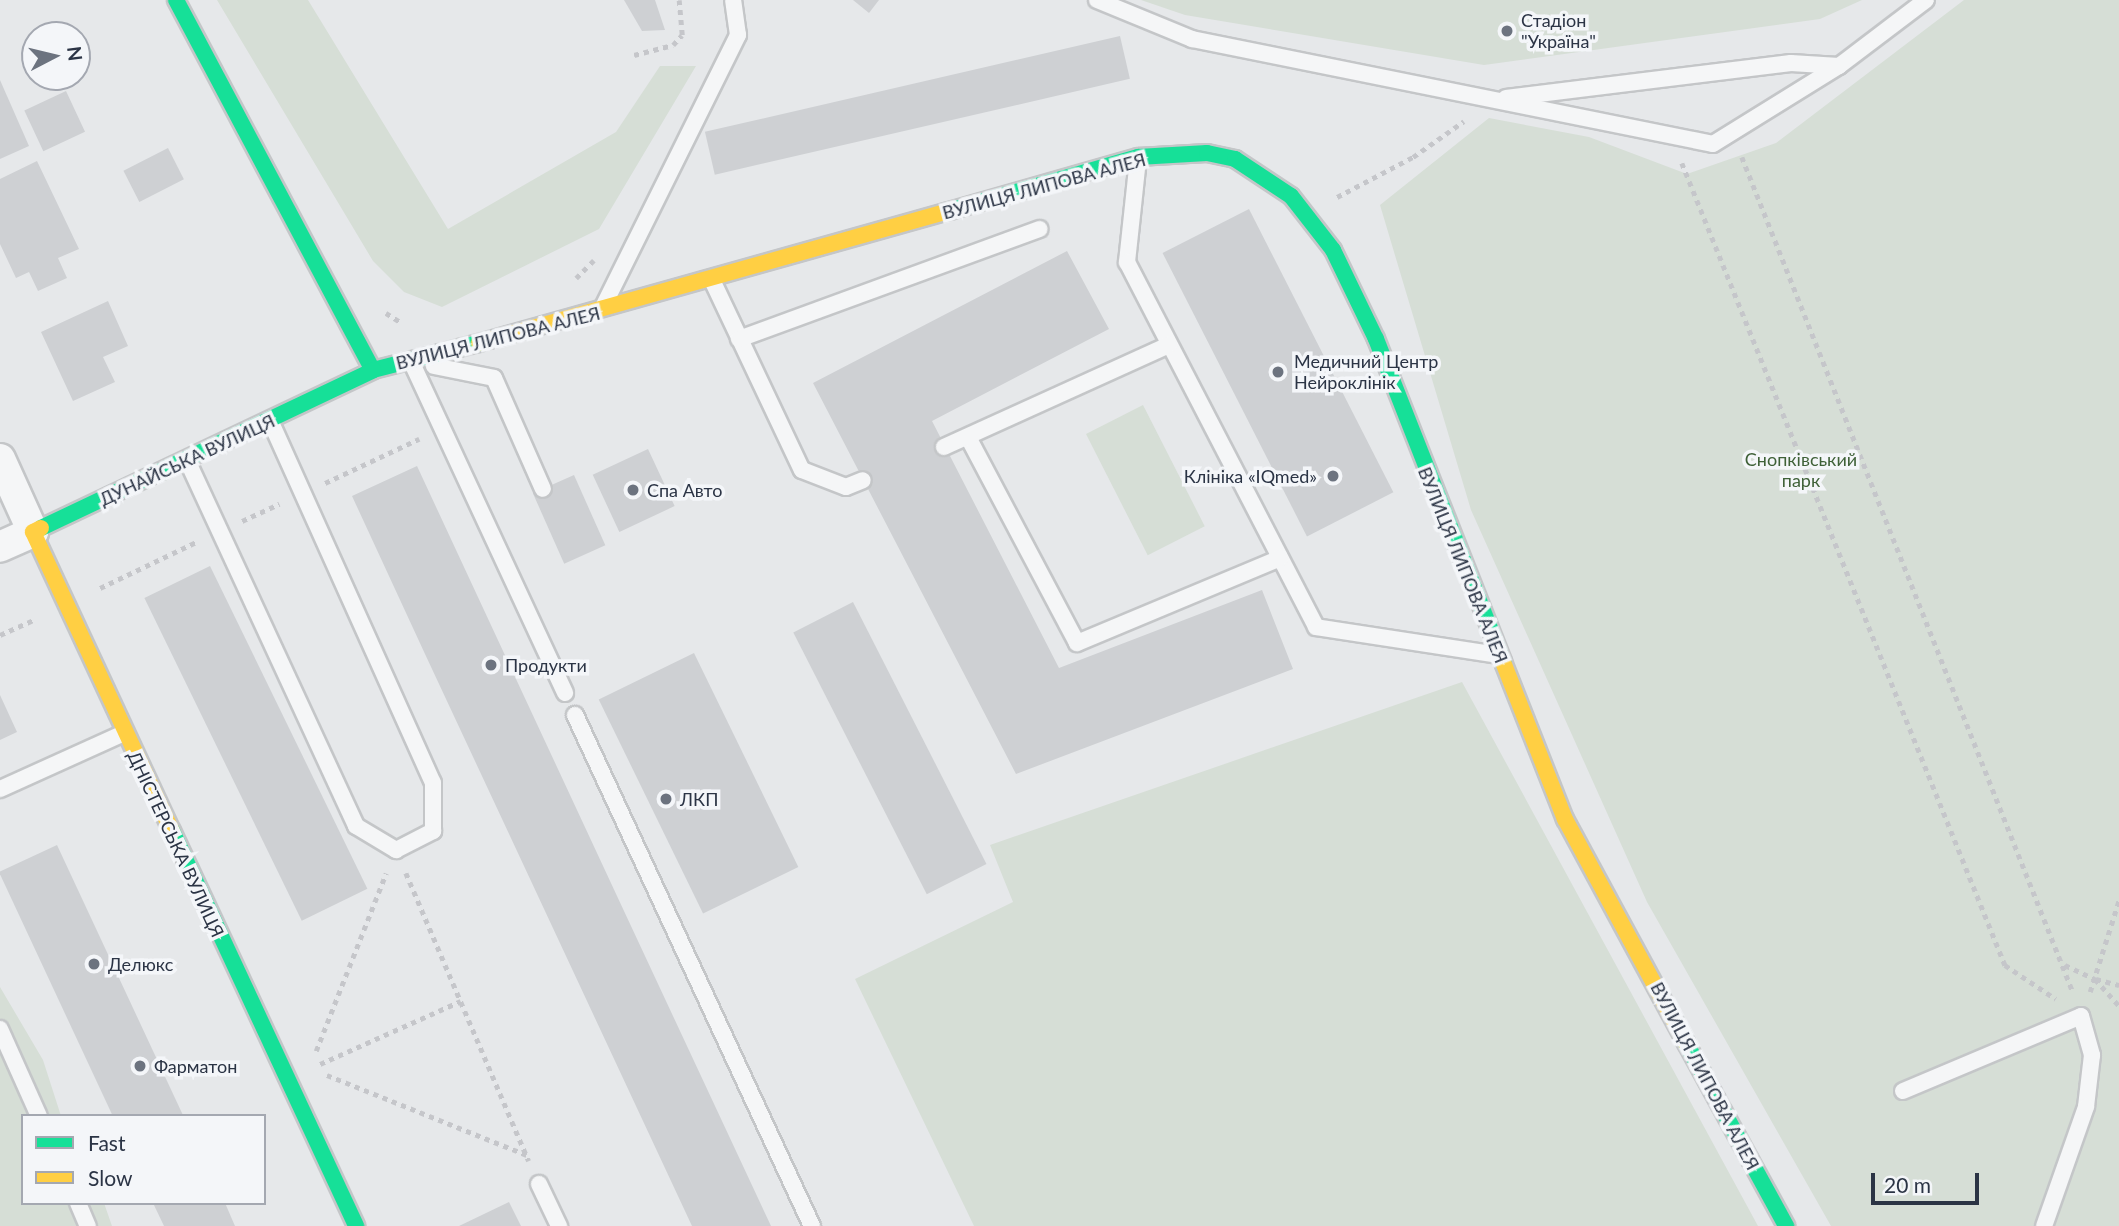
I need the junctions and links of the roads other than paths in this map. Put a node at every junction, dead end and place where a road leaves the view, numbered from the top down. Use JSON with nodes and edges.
{"nodes":[{"id":1,"x":176,"y":0,"type":"edge"},
{"id":2,"x":733,"y":0,"type":"edge"},
{"id":3,"x":1097,"y":0,"type":"edge"},
{"id":4,"x":1926,"y":0,"type":"edge"},
{"id":5,"x":1839,"y":66,"type":"junction"},
{"id":6,"x":1493,"y":100,"type":"junction"},
{"id":7,"x":1138,"y":157,"type":"junction"},
{"id":8,"x":1040,"y":229,"type":"dead end"},
{"id":9,"x":712,"y":280,"type":"junction"},
{"id":10,"x":600,"y":312,"type":"junction"},
{"id":11,"x":739,"y":339,"type":"junction"},
{"id":12,"x":1170,"y":345,"type":"junction"},
{"id":13,"x":411,"y":361,"type":"junction"},
{"id":14,"x":373,"y":370,"type":"junction"},
{"id":15,"x":270,"y":421,"type":"junction"},
{"id":16,"x":968,"y":437,"type":"junction"},
{"id":17,"x":944,"y":447,"type":"dead end"},
{"id":18,"x":0,"y":460,"type":"edge"},
{"id":19,"x":187,"y":460,"type":"junction"},
{"id":20,"x":863,"y":480,"type":"dead end"},
{"id":21,"x":543,"y":489,"type":"dead end"},
{"id":22,"x":33,"y":532,"type":"junction"},
{"id":23,"x":0,"y":547,"type":"edge"},
{"id":24,"x":1280,"y":558,"type":"junction"},
{"id":25,"x":1498,"y":655,"type":"junction"},
{"id":26,"x":565,"y":693,"type":"dead end"},
{"id":27,"x":575,"y":715,"type":"dead end"},
{"id":28,"x":124,"y":733,"type":"junction"},
{"id":29,"x":0,"y":789,"type":"edge"},
{"id":30,"x":0,"y":1029,"type":"edge"},
{"id":31,"x":1903,"y":1091,"type":"dead end"},
{"id":32,"x":38,"y":1114,"type":"edge"},
{"id":33,"x":539,"y":1185,"type":"dead end"},
{"id":34,"x":79,"y":1205,"type":"edge"},
{"id":35,"x":88,"y":1226,"type":"edge"},
{"id":36,"x":356,"y":1226,"type":"edge"},
{"id":37,"x":559,"y":1226,"type":"edge"},
{"id":38,"x":812,"y":1226,"type":"edge"},
{"id":39,"x":1786,"y":1226,"type":"edge"},
{"id":40,"x":2044,"y":1226,"type":"edge"}],
"edges":[{"from":1,"to":14,"type":"street","name":"ВУЛИЦЯ ЛИПОВА АЛЕЯ"},
{"from":2,"to":10,"type":"lane"},
{"from":3,"to":6,"type":"lane"},
{"from":4,"to":5,"type":"lane"},
{"from":5,"to":6,"type":"lane"},
{"from":5,"to":6,"type":"lane"},
{"from":7,"to":9,"type":"street","name":"ВУЛИЦЯ ЛИПОВА АЛЕЯ"},
{"from":7,"to":12,"type":"lane"},
{"from":7,"to":25,"type":"street","name":"ВУЛИЦЯ ЛИПОВА АЛЕЯ"},
{"from":8,"to":11,"type":"lane"},
{"from":9,"to":10,"type":"street","name":"ВУЛИЦЯ ЛИПОВА АЛЕЯ"},
{"from":9,"to":11,"type":"lane"},
{"from":10,"to":13,"type":"street","name":"ВУЛИЦЯ ЛИПОВА АЛЕЯ"},
{"from":11,"to":20,"type":"lane"},
{"from":12,"to":16,"type":"lane"},
{"from":12,"to":24,"type":"lane"},
{"from":13,"to":14,"type":"street","name":"ВУЛИЦЯ ЛИПОВА АЛЕЯ"},
{"from":13,"to":21,"type":"lane"},
{"from":13,"to":26,"type":"lane"},
{"from":14,"to":15,"type":"street","name":"ДУНАЙСЬКА ВУЛИЦЯ"},
{"from":15,"to":19,"type":"street","name":"ДУНАЙСЬКА ВУЛИЦЯ"},
{"from":15,"to":19,"type":"lane"},
{"from":16,"to":17,"type":"lane"},
{"from":16,"to":24,"type":"lane"},
{"from":18,"to":22,"type":"street","name":"ДНІСТЕРСЬКА ВУЛИЦЯ"},
{"from":19,"to":22,"type":"street","name":"ДУНАЙСЬКА ВУЛИЦЯ"},
{"from":22,"to":23,"type":"street","name":"ДУНАЙСЬКА ВУЛИЦЯ"},
{"from":22,"to":28,"type":"street","name":"ДНІСТЕРСЬКА ВУЛИЦЯ"},
{"from":24,"to":25,"type":"lane"},
{"from":25,"to":39,"type":"street","name":"ВУЛИЦЯ ЛИПОВА АЛЕЯ"},
{"from":27,"to":38,"type":"lane"},
{"from":28,"to":29,"type":"lane"},
{"from":28,"to":36,"type":"street","name":"ДНІСТЕРСЬКА ВУЛИЦЯ"},
{"from":30,"to":32,"type":"lane"},
{"from":31,"to":40,"type":"lane"},
{"from":33,"to":37,"type":"lane"},
{"from":34,"to":35,"type":"lane"}]}
